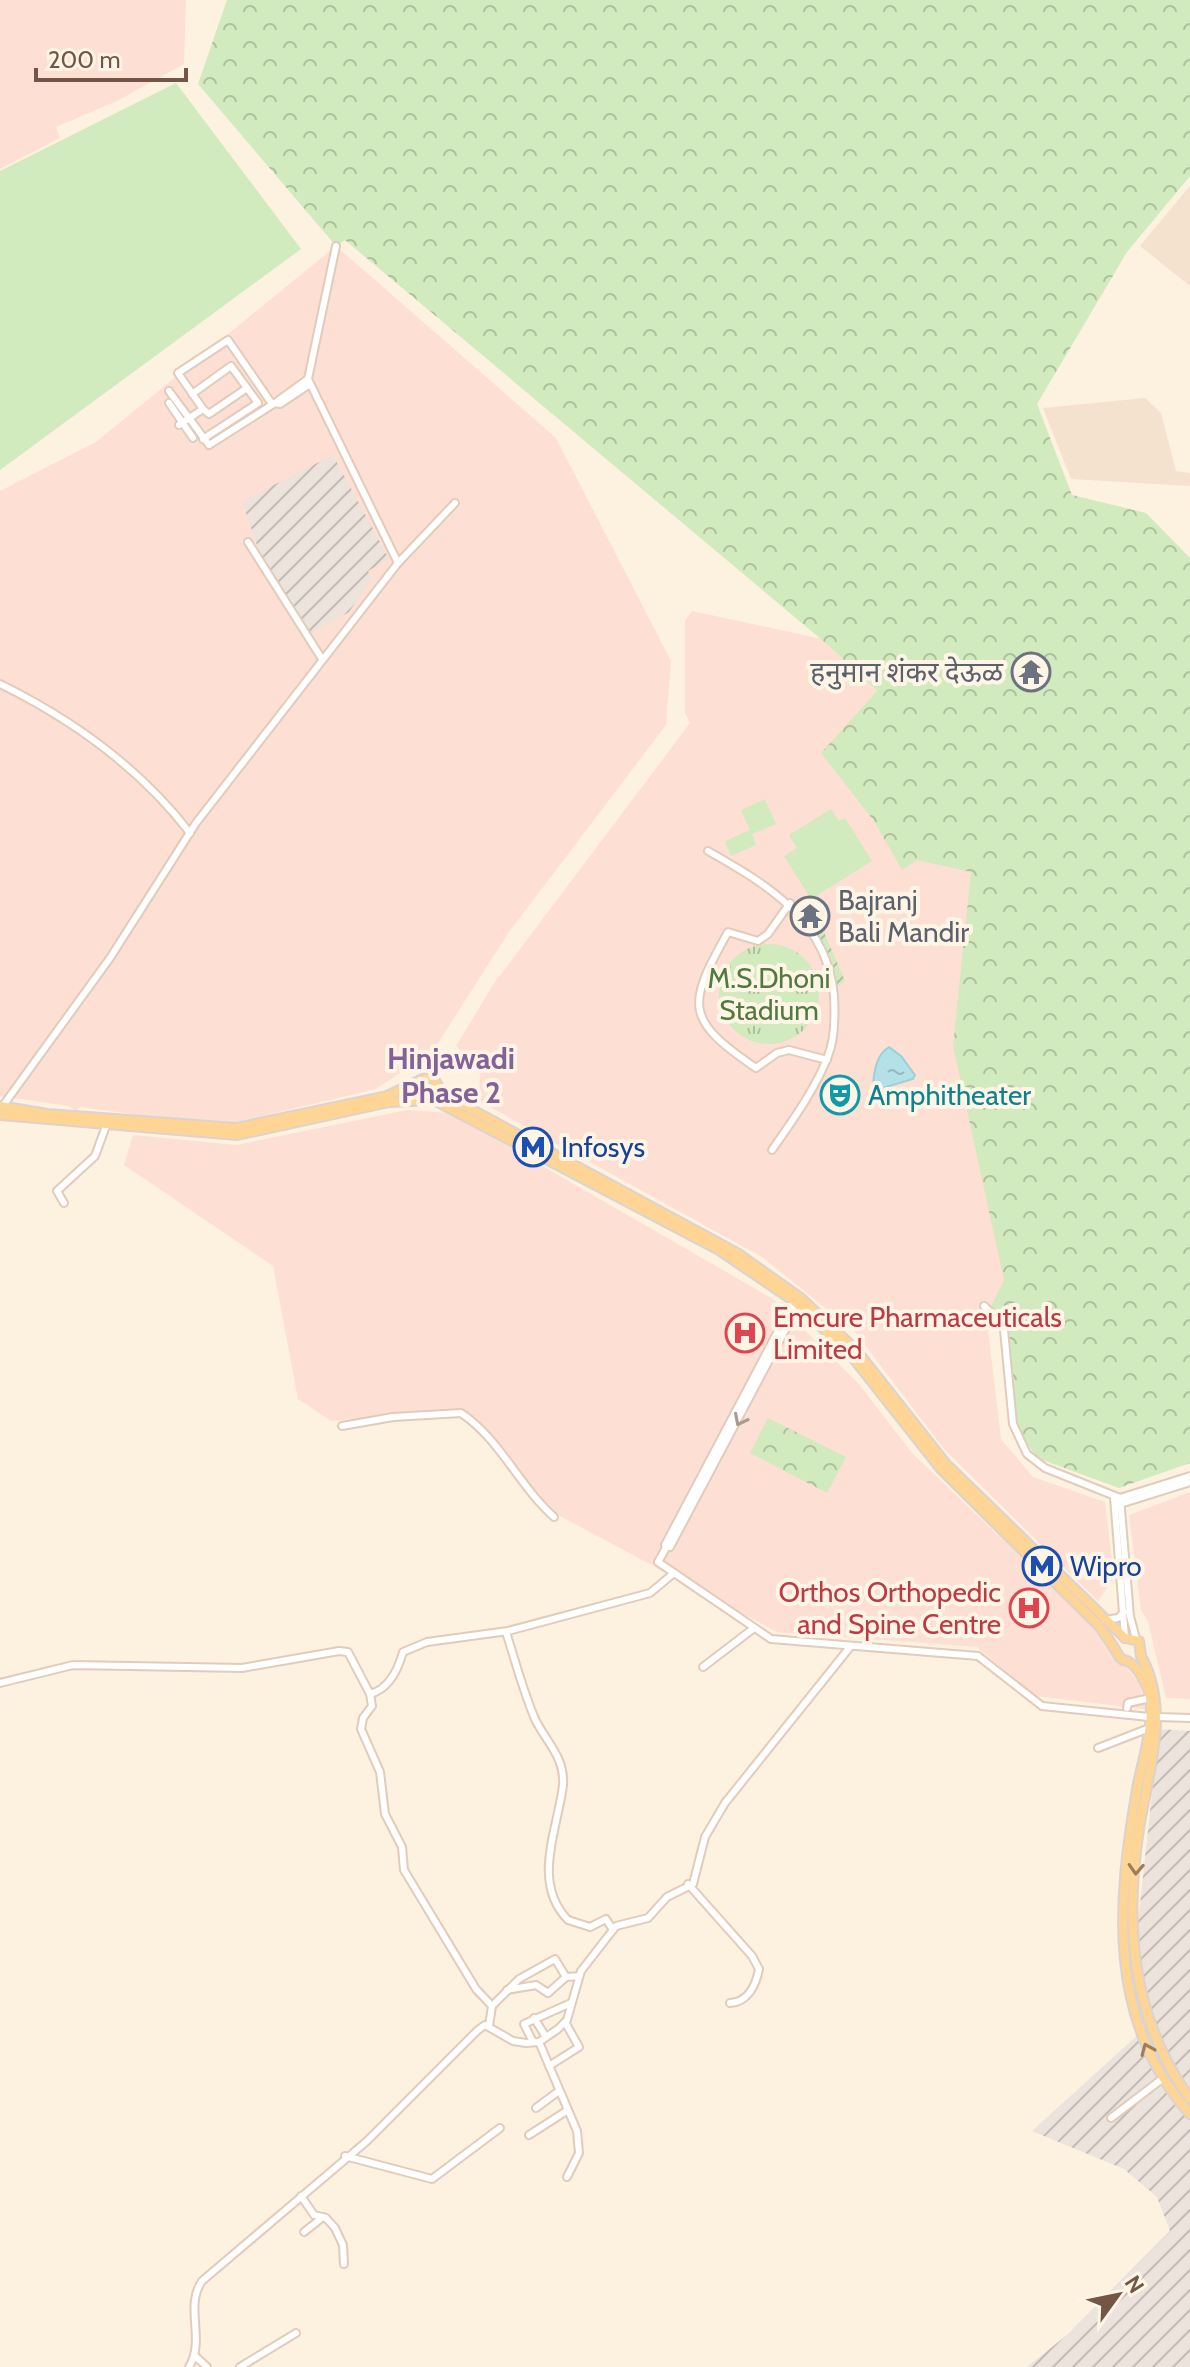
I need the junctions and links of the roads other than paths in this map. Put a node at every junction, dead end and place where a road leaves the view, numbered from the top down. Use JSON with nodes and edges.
{"nodes":[{"id":1,"x":336,"y":246,"type":"dead end"},
{"id":2,"x":246,"y":364,"type":"junction"},
{"id":3,"x":235,"y":371,"type":"junction"},
{"id":4,"x":309,"y":382,"type":"junction"},
{"id":5,"x":247,"y":388,"type":"junction"},
{"id":6,"x":169,"y":391,"type":"dead end"},
{"id":7,"x":192,"y":394,"type":"junction"},
{"id":8,"x":274,"y":404,"type":"junction"},
{"id":9,"x":203,"y":409,"type":"junction"},
{"id":10,"x":231,"y":421,"type":"junction"},
{"id":11,"x":184,"y":422,"type":"junction"},
{"id":12,"x":235,"y":429,"type":"junction"},
{"id":13,"x":193,"y":438,"type":"dead end"},
{"id":14,"x":203,"y":439,"type":"junction"},
{"id":15,"x":455,"y":503,"type":"dead end"},
{"id":16,"x":248,"y":542,"type":"dead end"},
{"id":17,"x":398,"y":563,"type":"junction"},
{"id":18,"x":322,"y":659,"type":"junction"},
{"id":19,"x":0,"y":684,"type":"edge"},
{"id":20,"x":190,"y":833,"type":"junction"},
{"id":21,"x":708,"y":851,"type":"dead end"},
{"id":22,"x":790,"y":903,"type":"junction"},
{"id":23,"x":827,"y":1060,"type":"junction"},
{"id":24,"x":418,"y":1083,"type":"junction"},
{"id":25,"x":440,"y":1089,"type":"junction"},
{"id":26,"x":422,"y":1099,"type":"junction"},
{"id":27,"x":434,"y":1100,"type":"junction"},
{"id":28,"x":0,"y":1110,"type":"edge"},
{"id":29,"x":106,"y":1126,"type":"junction"},
{"id":30,"x":222,"y":1132,"type":"junction"},
{"id":31,"x":772,"y":1150,"type":"dead end"},
{"id":32,"x":557,"y":1159,"type":"junction"},
{"id":33,"x":64,"y":1203,"type":"dead end"},
{"id":34,"x":798,"y":1300,"type":"junction"},
{"id":35,"x":984,"y":1306,"type":"dead end"},
{"id":36,"x":342,"y":1426,"type":"dead end"},
{"id":37,"x":1190,"y":1479,"type":"edge"},
{"id":38,"x":1117,"y":1501,"type":"junction"},
{"id":39,"x":554,"y":1517,"type":"dead end"},
{"id":40,"x":674,"y":1573,"type":"junction"},
{"id":41,"x":1124,"y":1612,"type":"junction"},
{"id":42,"x":1105,"y":1620,"type":"junction"},
{"id":43,"x":754,"y":1628,"type":"junction"},
{"id":44,"x":506,"y":1632,"type":"junction"},
{"id":45,"x":1125,"y":1638,"type":"junction"},
{"id":46,"x":1136,"y":1639,"type":"junction"},
{"id":47,"x":850,"y":1647,"type":"junction"},
{"id":48,"x":1117,"y":1651,"type":"junction"},
{"id":49,"x":1141,"y":1656,"type":"junction"},
{"id":50,"x":1131,"y":1662,"type":"junction"},
{"id":51,"x":703,"y":1667,"type":"dead end"},
{"id":52,"x":0,"y":1683,"type":"edge"},
{"id":53,"x":370,"y":1694,"type":"junction"},
{"id":54,"x":1150,"y":1698,"type":"junction"},
{"id":55,"x":1127,"y":1708,"type":"dead end"},
{"id":56,"x":1154,"y":1717,"type":"junction"},
{"id":57,"x":1190,"y":1718,"type":"edge"},
{"id":58,"x":1147,"y":1729,"type":"junction"},
{"id":59,"x":1098,"y":1748,"type":"dead end"},
{"id":60,"x":688,"y":1884,"type":"junction"},
{"id":61,"x":613,"y":1930,"type":"junction"},
{"id":62,"x":579,"y":1976,"type":"junction"},
{"id":63,"x":566,"y":1977,"type":"junction"},
{"id":64,"x":507,"y":1990,"type":"junction"},
{"id":65,"x":571,"y":2003,"type":"junction"},
{"id":66,"x":730,"y":2003,"type":"dead end"},
{"id":67,"x":492,"y":2006,"type":"junction"},
{"id":68,"x":534,"y":2018,"type":"junction"},
{"id":69,"x":565,"y":2022,"type":"junction"},
{"id":70,"x":489,"y":2026,"type":"junction"},
{"id":71,"x":546,"y":2037,"type":"junction"},
{"id":72,"x":536,"y":2042,"type":"junction"},
{"id":73,"x":549,"y":2066,"type":"junction"},
{"id":74,"x":1162,"y":2079,"type":"junction"},
{"id":75,"x":559,"y":2091,"type":"junction"},
{"id":76,"x":1190,"y":2099,"type":"edge"},
{"id":77,"x":536,"y":2108,"type":"dead end"},
{"id":78,"x":568,"y":2110,"type":"junction"},
{"id":79,"x":1190,"y":2114,"type":"edge"},
{"id":80,"x":1111,"y":2118,"type":"dead end"},
{"id":81,"x":500,"y":2128,"type":"dead end"},
{"id":82,"x":529,"y":2135,"type":"dead end"},
{"id":83,"x":345,"y":2156,"type":"junction"},
{"id":84,"x":567,"y":2177,"type":"dead end"},
{"id":85,"x":301,"y":2196,"type":"junction"},
{"id":86,"x":323,"y":2217,"type":"junction"},
{"id":87,"x":304,"y":2232,"type":"dead end"},
{"id":88,"x":344,"y":2264,"type":"dead end"},
{"id":89,"x":296,"y":2333,"type":"dead end"},
{"id":90,"x":195,"y":2356,"type":"junction"},
{"id":91,"x":189,"y":2367,"type":"edge"},
{"id":92,"x":207,"y":2367,"type":"edge"},
{"id":93,"x":240,"y":2367,"type":"edge"}],
"edges":[{"from":1,"to":4,"type":"street"},
{"from":2,"to":3,"type":"street"},
{"from":2,"to":7,"type":"street"},
{"from":2,"to":8,"type":"street"},
{"from":3,"to":5,"type":"street"},
{"from":3,"to":7,"type":"street"},
{"from":4,"to":8,"type":"street"},
{"from":4,"to":17,"type":"street"},
{"from":5,"to":9,"type":"street"},
{"from":5,"to":10,"type":"street"},
{"from":6,"to":11,"type":"street"},
{"from":7,"to":9,"type":"street"},
{"from":8,"to":12,"type":"street"},
{"from":9,"to":11,"type":"street"},
{"from":10,"to":12,"type":"street"},
{"from":10,"to":14,"type":"street"},
{"from":11,"to":13,"type":"street"},
{"from":11,"to":14,"type":"street"},
{"from":12,"to":14,"type":"street"},
{"from":15,"to":17,"type":"street"},
{"from":16,"to":18,"type":"street"},
{"from":17,"to":18,"type":"street"},
{"from":18,"to":20,"type":"street"},
{"from":19,"to":20,"type":"street"},
{"from":20,"to":28,"type":"street"},
{"from":21,"to":22,"type":"street"},
{"from":22,"to":23,"type":"street"},
{"from":22,"to":23,"type":"street"},
{"from":23,"to":31,"type":"street"},
{"from":24,"to":25,"type":"main road"},
{"from":24,"to":26,"type":"main road"},
{"from":24,"to":30,"type":"main road"},
{"from":25,"to":27,"type":"main road"},
{"from":25,"to":32,"type":"main road"},
{"from":26,"to":27,"type":"main road"},
{"from":26,"to":30,"type":"main road"},
{"from":27,"to":32,"type":"main road"},
{"from":28,"to":29,"type":"main road"},
{"from":28,"to":30,"type":"main road"},
{"from":29,"to":30,"type":"main road"},
{"from":29,"to":33,"type":"street"},
{"from":32,"to":34,"type":"main road"},
{"from":34,"to":40,"type":"street"},
{"from":34,"to":42,"type":"main road"},
{"from":34,"to":48,"type":"main road"},
{"from":35,"to":38,"type":"street"},
{"from":36,"to":39,"type":"street"},
{"from":37,"to":38,"type":"street"},
{"from":38,"to":41,"type":"street"},
{"from":38,"to":46,"type":"street"},
{"from":40,"to":43,"type":"street"},
{"from":40,"to":44,"type":"street"},
{"from":41,"to":42,"type":"street"},
{"from":41,"to":45,"type":"street"},
{"from":42,"to":45,"type":"main road"},
{"from":43,"to":47,"type":"street"},
{"from":43,"to":51,"type":"street"},
{"from":44,"to":53,"type":"street"},
{"from":44,"to":61,"type":"street"},
{"from":45,"to":46,"type":"main road"},
{"from":45,"to":48,"type":"main road"},
{"from":46,"to":49,"type":"main road"},
{"from":47,"to":56,"type":"street"},
{"from":47,"to":60,"type":"street"},
{"from":48,"to":50,"type":"main road"},
{"from":49,"to":50,"type":"main road"},
{"from":49,"to":56,"type":"main road"},
{"from":50,"to":54,"type":"main road"},
{"from":52,"to":53,"type":"street"},
{"from":53,"to":67,"type":"street"},
{"from":54,"to":55,"type":"street"},
{"from":54,"to":56,"type":"main road"},
{"from":56,"to":57,"type":"street"},
{"from":56,"to":58,"type":"main road"},
{"from":56,"to":76,"type":"main road","one_way":true},
{"from":58,"to":59,"type":"street"},
{"from":74,"to":58,"type":"main road","one_way":true},
{"from":60,"to":61,"type":"street"},
{"from":60,"to":66,"type":"street"},
{"from":61,"to":62,"type":"street"},
{"from":62,"to":63,"type":"street"},
{"from":62,"to":65,"type":"street"},
{"from":63,"to":64,"type":"street"},
{"from":63,"to":64,"type":"street"},
{"from":64,"to":67,"type":"street"},
{"from":65,"to":68,"type":"street"},
{"from":65,"to":69,"type":"street"},
{"from":67,"to":70,"type":"street"},
{"from":68,"to":71,"type":"street"},
{"from":68,"to":72,"type":"street"},
{"from":69,"to":71,"type":"street"},
{"from":69,"to":73,"type":"street"},
{"from":70,"to":72,"type":"street"},
{"from":70,"to":83,"type":"street"},
{"from":71,"to":72,"type":"street"},
{"from":72,"to":73,"type":"street"},
{"from":73,"to":75,"type":"street"},
{"from":74,"to":79,"type":"main road"},
{"from":74,"to":80,"type":"street"},
{"from":75,"to":77,"type":"street"},
{"from":75,"to":78,"type":"street"},
{"from":78,"to":82,"type":"street"},
{"from":78,"to":84,"type":"street"},
{"from":81,"to":83,"type":"street"},
{"from":83,"to":85,"type":"street"},
{"from":85,"to":86,"type":"street"},
{"from":85,"to":90,"type":"street"},
{"from":86,"to":87,"type":"street"},
{"from":86,"to":88,"type":"street"},
{"from":89,"to":93,"type":"street"},
{"from":90,"to":91,"type":"street"},
{"from":90,"to":92,"type":"street"}]}
